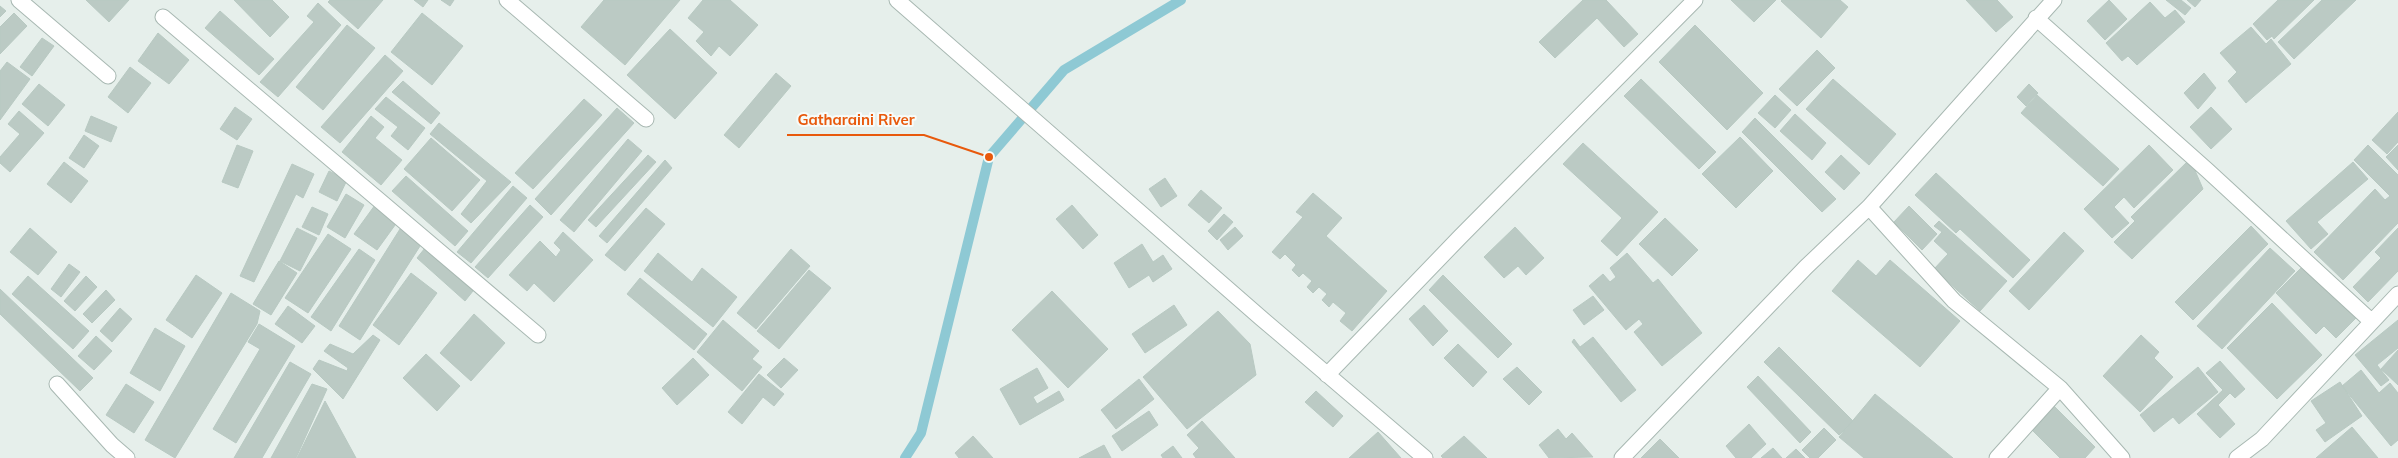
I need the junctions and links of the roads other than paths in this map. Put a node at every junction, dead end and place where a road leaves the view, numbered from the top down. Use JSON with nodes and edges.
{"nodes":[{"id":1,"x":19,"y":0,"type":"edge"},
{"id":2,"x":507,"y":0,"type":"edge"},
{"id":3,"x":896,"y":0,"type":"edge"},
{"id":4,"x":1695,"y":0,"type":"edge"},
{"id":5,"x":2054,"y":0,"type":"edge"},
{"id":6,"x":163,"y":17,"type":"dead end"},
{"id":7,"x":2036,"y":18,"type":"junction"},
{"id":8,"x":108,"y":76,"type":"dead end"},
{"id":9,"x":646,"y":119,"type":"dead end"},
{"id":10,"x":1869,"y":207,"type":"junction"},
{"id":11,"x":2398,"y":294,"type":"edge"},
{"id":12,"x":2371,"y":321,"type":"junction"},
{"id":13,"x":538,"y":336,"type":"dead end"},
{"id":14,"x":1327,"y":375,"type":"junction"},
{"id":15,"x":57,"y":384,"type":"dead end"},
{"id":16,"x":2060,"y":388,"type":"junction"},
{"id":17,"x":109,"y":452,"type":"edge"},
{"id":18,"x":127,"y":458,"type":"edge"},
{"id":19,"x":1425,"y":458,"type":"edge"},
{"id":20,"x":1622,"y":458,"type":"edge"},
{"id":21,"x":1997,"y":458,"type":"edge"},
{"id":22,"x":2122,"y":458,"type":"edge"},
{"id":23,"x":2237,"y":458,"type":"edge"}],
"edges":[{"from":1,"to":8,"type":"street"},
{"from":2,"to":9,"type":"street"},
{"from":3,"to":14,"type":"street"},
{"from":4,"to":14,"type":"street"},
{"from":5,"to":7,"type":"street"},
{"from":6,"to":13,"type":"street"},
{"from":7,"to":10,"type":"street"},
{"from":7,"to":12,"type":"street"},
{"from":10,"to":16,"type":"street"},
{"from":10,"to":20,"type":"street"},
{"from":11,"to":12,"type":"street"},
{"from":12,"to":23,"type":"street"},
{"from":14,"to":19,"type":"street"},
{"from":15,"to":17,"type":"street"},
{"from":16,"to":21,"type":"street"},
{"from":16,"to":22,"type":"street"},
{"from":17,"to":18,"type":"street"}]}
